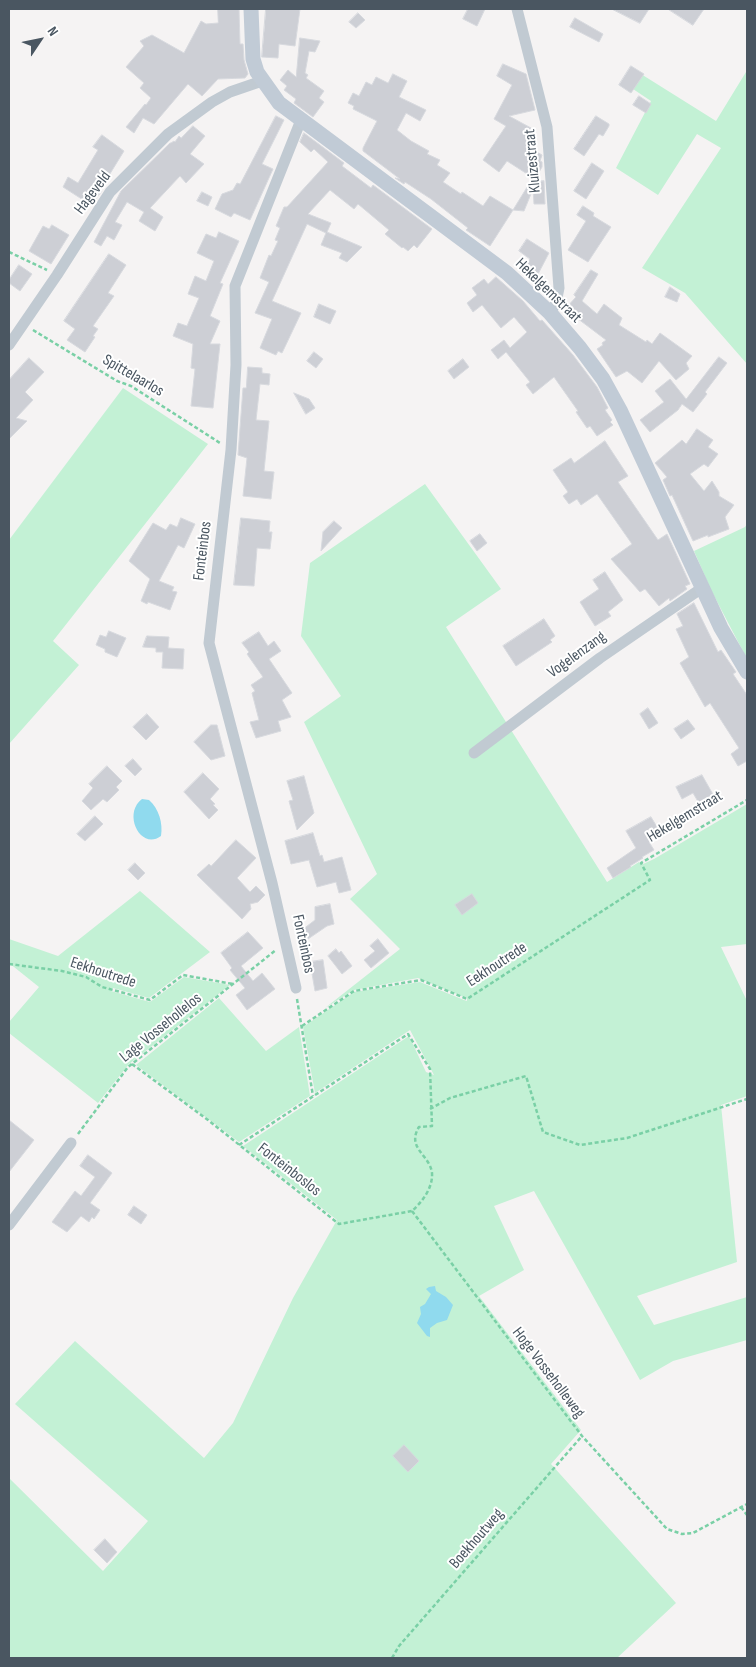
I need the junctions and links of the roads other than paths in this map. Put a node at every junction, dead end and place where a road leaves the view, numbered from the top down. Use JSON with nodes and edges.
{"nodes":[{"id":1,"x":251,"y":9,"type":"edge"},
{"id":2,"x":517,"y":9,"type":"edge"},
{"id":3,"x":262,"y":82,"type":"junction"},
{"id":4,"x":301,"y":120,"type":"junction"},
{"id":5,"x":550,"y":313,"type":"junction"},
{"id":6,"x":9,"y":345,"type":"edge"},
{"id":7,"x":702,"y":588,"type":"junction"},
{"id":8,"x":747,"y":672,"type":"edge"},
{"id":9,"x":474,"y":753,"type":"dead end"},
{"id":10,"x":296,"y":988,"type":"road end"},
{"id":11,"x":71,"y":1143,"type":"road end"},
{"id":12,"x":9,"y":1225,"type":"edge"}],
"edges":[{"from":1,"to":3,"type":"street","name":"Hekelgemstraat"},
{"from":2,"to":5,"type":"street","name":"Kluizestraat"},
{"from":3,"to":4,"type":"street","name":"Hekelgemstraat"},
{"from":3,"to":6,"type":"street","name":"Hageveld"},
{"from":4,"to":5,"type":"street","name":"Hekelgemstraat"},
{"from":4,"to":10,"type":"street","name":"Fonteinbos"},
{"from":5,"to":7,"type":"street","name":"Hekelgemstraat"},
{"from":7,"to":8,"type":"street","name":"Hekelgemstraat"},
{"from":7,"to":9,"type":"street","name":"Vogelenzang"},
{"from":11,"to":12,"type":"street"}]}
